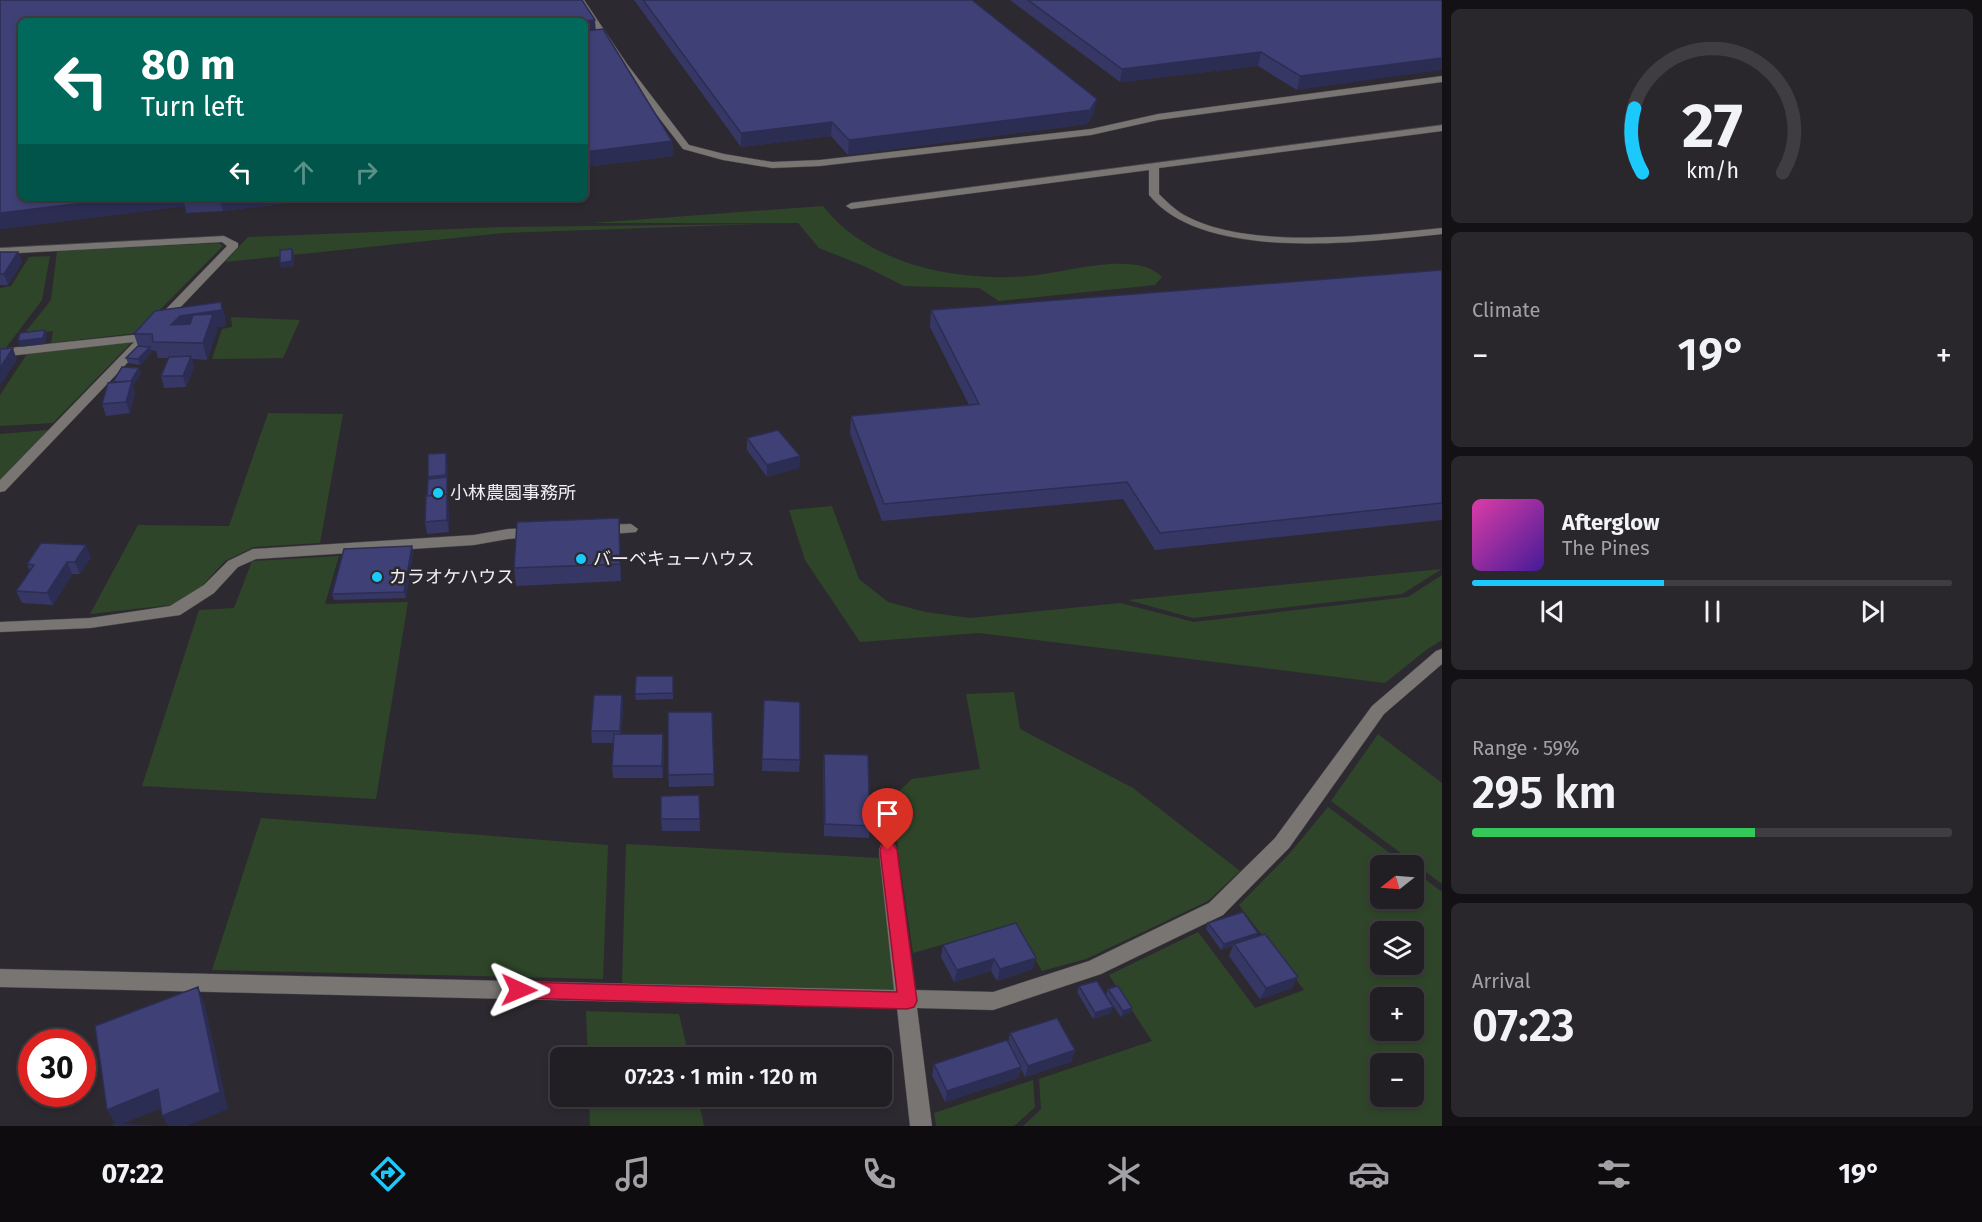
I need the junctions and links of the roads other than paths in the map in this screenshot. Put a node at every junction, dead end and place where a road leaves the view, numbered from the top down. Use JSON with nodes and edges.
{"nodes":[{"id":1,"x":580,"y":0,"type":"edge"},
{"id":2,"x":1442,"y":79,"type":"edge"},
{"id":3,"x":1442,"y":128,"type":"edge"},
{"id":4,"x":1154,"y":167,"type":"junction"},
{"id":5,"x":851,"y":206,"type":"dead end"},
{"id":6,"x":1442,"y":231,"type":"edge"},
{"id":7,"x":0,"y":250,"type":"edge"},
{"id":8,"x":144,"y":337,"type":"junction"},
{"id":9,"x":0,"y":353,"type":"edge"},
{"id":10,"x":0,"y":488,"type":"edge"},
{"id":11,"x":631,"y":529,"type":"dead end"},
{"id":12,"x":586,"y":531,"type":"edge"},
{"id":13,"x":552,"y":532,"type":"edge"},
{"id":14,"x":0,"y":627,"type":"edge"},
{"id":15,"x":1442,"y":655,"type":"edge"},
{"id":16,"x":888,"y":850,"type":"dead end"},
{"id":17,"x":0,"y":978,"type":"edge"},
{"id":18,"x":907,"y":1001,"type":"junction"},
{"id":19,"x":921,"y":1126,"type":"edge"}],
"edges":[{"from":1,"to":2,"type":"street"},
{"from":3,"to":4,"type":"street"},
{"from":4,"to":5,"type":"street"},
{"from":4,"to":6,"type":"street"},
{"from":7,"to":8,"type":"street"},
{"from":8,"to":9,"type":"street"},
{"from":8,"to":10,"type":"street"},
{"from":11,"to":12,"type":"street"},
{"from":13,"to":14,"type":"street"},
{"from":15,"to":18,"type":"street"},
{"from":16,"to":18,"type":"street"},
{"from":17,"to":18,"type":"street"},
{"from":18,"to":19,"type":"street"}]}
